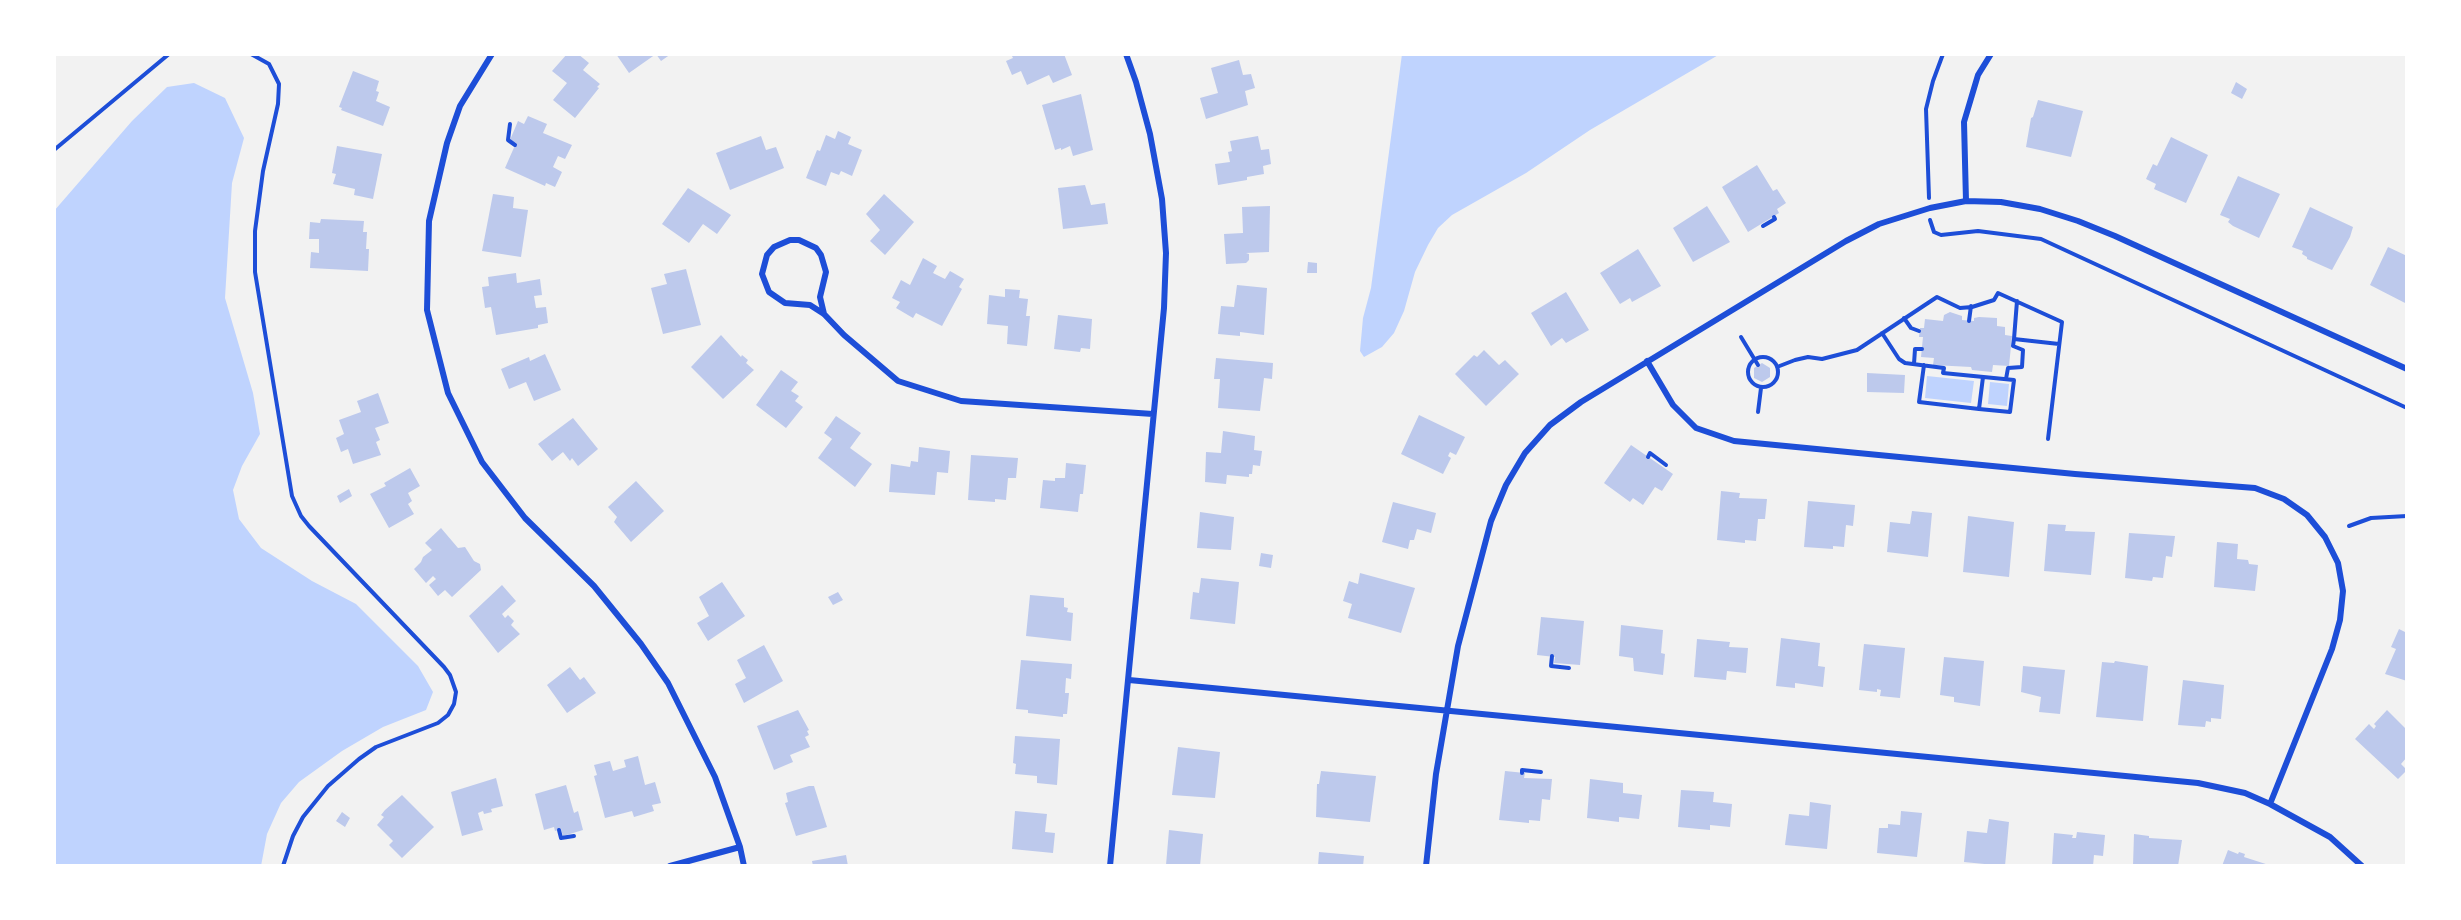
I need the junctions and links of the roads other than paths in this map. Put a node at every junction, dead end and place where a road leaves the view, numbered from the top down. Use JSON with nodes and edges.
{"nodes":[{"id":1,"x":492,"y":54,"type":"edge"},
{"id":2,"x":1126,"y":54,"type":"edge"},
{"id":3,"x":1991,"y":54,"type":"edge"},
{"id":4,"x":1966,"y":201,"type":"junction"},
{"id":5,"x":824,"y":314,"type":"junction"},
{"id":6,"x":1647,"y":361,"type":"junction"},
{"id":7,"x":2407,"y":369,"type":"edge"},
{"id":8,"x":1153,"y":414,"type":"junction"},
{"id":9,"x":1129,"y":680,"type":"junction"},
{"id":10,"x":1446,"y":710,"type":"junction"},
{"id":11,"x":2270,"y":804,"type":"junction"},
{"id":12,"x":740,"y":847,"type":"junction"},
{"id":13,"x":670,"y":866,"type":"edge"},
{"id":14,"x":744,"y":866,"type":"edge"},
{"id":15,"x":1110,"y":866,"type":"edge"},
{"id":16,"x":1426,"y":866,"type":"edge"},
{"id":17,"x":2362,"y":866,"type":"edge"}],
"edges":[{"from":1,"to":12,"type":"street"},
{"from":2,"to":8,"type":"street"},
{"from":3,"to":4,"type":"street"},
{"from":4,"to":6,"type":"street"},
{"from":4,"to":7,"type":"street"},
{"from":5,"to":5,"type":"street"},
{"from":5,"to":8,"type":"street"},
{"from":6,"to":10,"type":"street"},
{"from":6,"to":11,"type":"street"},
{"from":8,"to":9,"type":"street"},
{"from":9,"to":10,"type":"street"},
{"from":9,"to":15,"type":"street"},
{"from":10,"to":11,"type":"street"},
{"from":10,"to":16,"type":"street"},
{"from":11,"to":17,"type":"street"},
{"from":12,"to":13,"type":"street"},
{"from":12,"to":14,"type":"street"}]}
